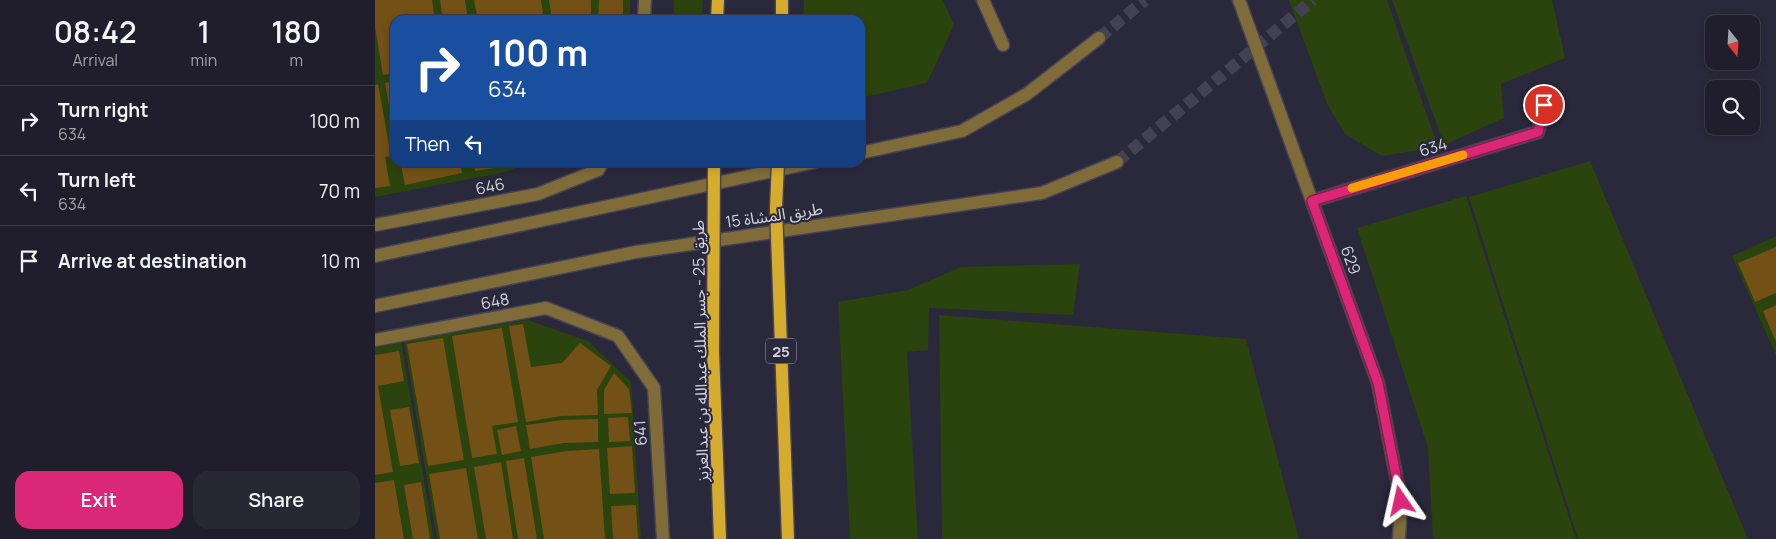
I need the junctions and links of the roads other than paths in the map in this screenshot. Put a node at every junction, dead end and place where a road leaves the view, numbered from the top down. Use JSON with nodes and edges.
{"nodes":[{"id":1,"x":645,"y":0,"type":"edge"},
{"id":2,"x":718,"y":0,"type":"edge"},
{"id":3,"x":782,"y":0,"type":"edge"},
{"id":4,"x":983,"y":0,"type":"edge"},
{"id":5,"x":1239,"y":0,"type":"edge"},
{"id":6,"x":644,"y":15,"type":"edge"},
{"id":7,"x":717,"y":15,"type":"edge"},
{"id":8,"x":781,"y":15,"type":"edge"},
{"id":9,"x":1099,"y":38,"type":"tunnel mouth"},
{"id":10,"x":1003,"y":45,"type":"dead end"},
{"id":11,"x":1544,"y":105,"type":"dead end"},
{"id":12,"x":865,"y":152,"type":"edge"},
{"id":13,"x":1117,"y":162,"type":"tunnel mouth"},
{"id":14,"x":600,"y":167,"type":"edge"},
{"id":15,"x":714,"y":167,"type":"edge"},
{"id":16,"x":778,"y":167,"type":"edge"},
{"id":17,"x":792,"y":167,"type":"edge"},
{"id":18,"x":1312,"y":201,"type":"junction"},
{"id":19,"x":375,"y":225,"type":"edge"},
{"id":20,"x":375,"y":256,"type":"edge"},
{"id":21,"x":375,"y":306,"type":"edge"},
{"id":22,"x":618,"y":336,"type":"joint"},
{"id":23,"x":375,"y":340,"type":"edge"},
{"id":24,"x":663,"y":539,"type":"edge"},
{"id":25,"x":720,"y":539,"type":"edge"},
{"id":26,"x":788,"y":539,"type":"edge"},
{"id":27,"x":1399,"y":539,"type":"edge"}],
"edges":[{"from":1,"to":6,"type":"street"},
{"from":2,"to":7,"type":"main road"},
{"from":3,"to":8,"type":"main road"},
{"from":4,"to":10,"type":"street"},
{"from":5,"to":18,"type":"street","name":"629"},
{"from":9,"to":12,"type":"street"},
{"from":11,"to":18,"type":"street","name":"634"},
{"from":13,"to":21,"type":"street","name":"طريق المشاة 15"},
{"from":14,"to":19,"type":"street","name":"646"},
{"from":15,"to":25,"type":"main road","name":"طريق 25 - جسر الملك عبدالله بن عبدالعزيز","bridge":true},
{"from":16,"to":26,"type":"main road","number":"25","bridge":true},
{"from":17,"to":20,"type":"street"},
{"from":18,"to":27,"type":"street","name":"629"},
{"from":22,"to":23,"type":"street","name":"648"},
{"from":22,"to":24,"type":"street","name":"641"}]}
